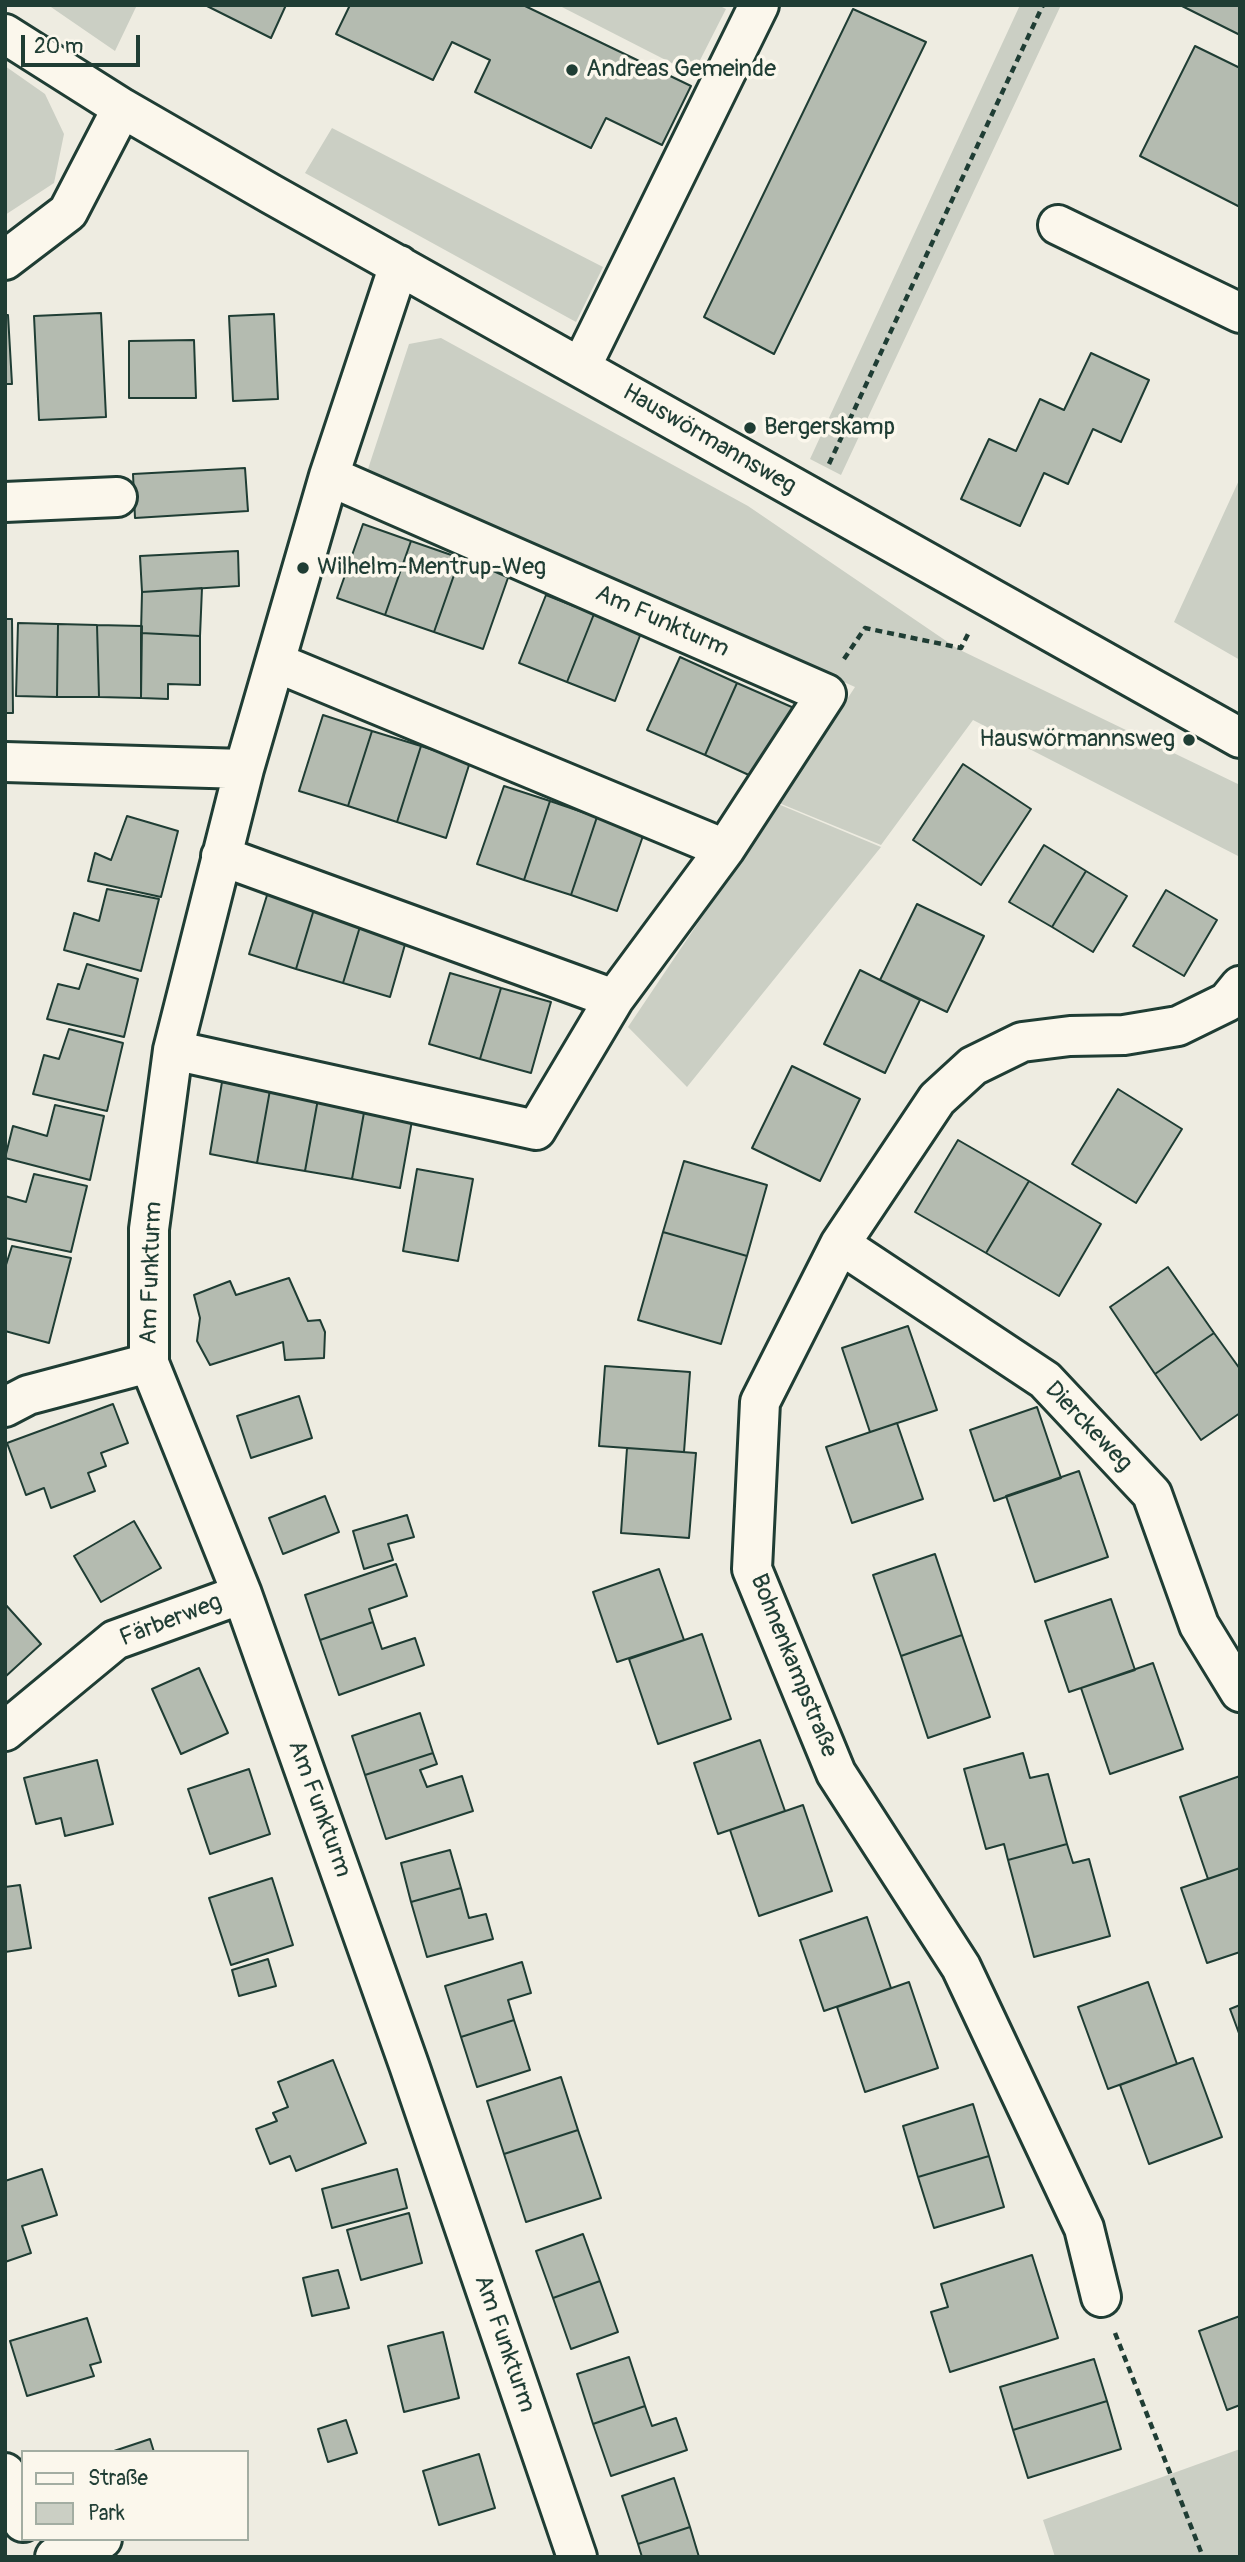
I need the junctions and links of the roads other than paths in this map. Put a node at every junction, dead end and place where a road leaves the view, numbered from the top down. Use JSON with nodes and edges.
{"nodes":[{"id":1,"x":759,"y":5,"type":"edge"},
{"id":2,"x":5,"y":34,"type":"edge"},
{"id":3,"x":121,"y":108,"type":"junction"},
{"id":4,"x":1058,"y":225,"type":"dead end"},
{"id":5,"x":5,"y":260,"type":"edge"},
{"id":6,"x":399,"y":265,"type":"junction"},
{"id":7,"x":1240,"y":313,"type":"edge"},
{"id":8,"x":581,"y":367,"type":"junction"},
{"id":9,"x":329,"y":476,"type":"junction"},
{"id":10,"x":117,"y":498,"type":"dead end"},
{"id":11,"x":5,"y":502,"type":"edge"},
{"id":12,"x":275,"y":662,"type":"junction"},
{"id":13,"x":1240,"y":738,"type":"edge"},
{"id":14,"x":5,"y":762,"type":"edge"},
{"id":15,"x":244,"y":769,"type":"junction"},
{"id":16,"x":725,"y":849,"type":"junction"},
{"id":17,"x":221,"y":856,"type":"junction"},
{"id":18,"x":614,"y":999,"type":"junction"},
{"id":19,"x":1235,"y":1006,"type":"edge"},
{"id":20,"x":173,"y":1050,"type":"junction"},
{"id":21,"x":841,"y":1244,"type":"junction"},
{"id":22,"x":149,"y":1363,"type":"junction"},
{"id":23,"x":5,"y":1407,"type":"edge"},
{"id":24,"x":242,"y":1594,"type":"junction"},
{"id":25,"x":1240,"y":1692,"type":"edge"},
{"id":26,"x":5,"y":1731,"type":"edge"},
{"id":27,"x":1101,"y":2297,"type":"road end"},
{"id":28,"x":5,"y":2473,"type":"edge"},
{"id":29,"x":21,"y":2517,"type":"edge"},
{"id":30,"x":97,"y":2541,"type":"edge"},
{"id":31,"x":55,"y":2557,"type":"edge"},
{"id":32,"x":577,"y":2557,"type":"edge"}],
"edges":[{"from":1,"to":8,"type":"street"},
{"from":2,"to":3,"type":"street"},
{"from":3,"to":5,"type":"street"},
{"from":3,"to":6,"type":"street","name":"Hauswörmannsweg"},
{"from":4,"to":7,"type":"street"},
{"from":6,"to":8,"type":"street","name":"Hauswörmannsweg"},
{"from":6,"to":9,"type":"street","name":"Am Funkturm"},
{"from":8,"to":13,"type":"street","name":"Hauswörmannsweg"},
{"from":9,"to":12,"type":"street","name":"Am Funkturm"},
{"from":9,"to":16,"type":"street","name":"Am Funkturm"},
{"from":10,"to":11,"type":"street"},
{"from":12,"to":15,"type":"street","name":"Am Funkturm"},
{"from":12,"to":16,"type":"street"},
{"from":14,"to":15,"type":"street"},
{"from":15,"to":17,"type":"street","name":"Am Funkturm"},
{"from":16,"to":18,"type":"street","name":"Am Funkturm"},
{"from":17,"to":18,"type":"street"},
{"from":17,"to":20,"type":"street","name":"Am Funkturm"},
{"from":18,"to":20,"type":"street","name":"Am Funkturm"},
{"from":19,"to":21,"type":"street","name":"Bohnenkampstraße"},
{"from":20,"to":22,"type":"street","name":"Am Funkturm"},
{"from":21,"to":25,"type":"street","name":"Dierckeweg"},
{"from":21,"to":27,"type":"street","name":"Bohnenkampstraße"},
{"from":22,"to":23,"type":"street"},
{"from":22,"to":24,"type":"street","name":"Am Funkturm"},
{"from":24,"to":26,"type":"street","name":"Färberweg"},
{"from":24,"to":32,"type":"street","name":"Am Funkturm"},
{"from":28,"to":29,"type":"street"},
{"from":30,"to":31,"type":"street"}]}
